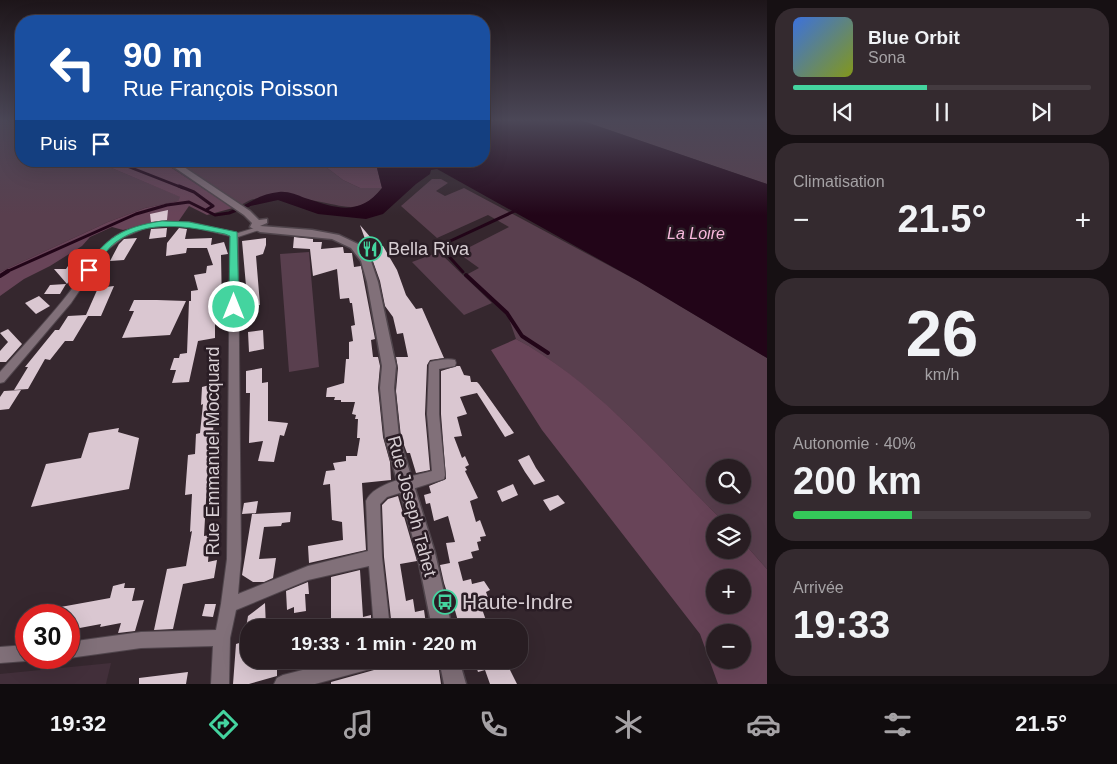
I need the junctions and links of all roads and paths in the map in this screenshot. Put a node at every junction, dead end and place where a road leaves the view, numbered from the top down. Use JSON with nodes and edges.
{"nodes":[{"id":1,"x":178,"y":167,"type":"edge"},
{"id":2,"x":261,"y":225,"type":"junction"},
{"id":3,"x":234,"y":234,"type":"junction"},
{"id":4,"x":451,"y":363,"type":"dead end"},
{"id":5,"x":0,"y":379,"type":"edge"},
{"id":6,"x":407,"y":485,"type":"junction"},
{"id":7,"x":375,"y":558,"type":"junction"},
{"id":8,"x":229,"y":604,"type":"junction"},
{"id":9,"x":381,"y":619,"type":"edge"},
{"id":10,"x":440,"y":619,"type":"edge"},
{"id":11,"x":222,"y":638,"type":"junction"},
{"id":12,"x":80,"y":648,"type":"edge"},
{"id":13,"x":15,"y":654,"type":"edge"},
{"id":14,"x":0,"y":655,"type":"edge"},
{"id":15,"x":340,"y":669,"type":"edge"},
{"id":16,"x":451,"y":669,"type":"edge"},
{"id":17,"x":220,"y":684,"type":"edge"},
{"id":18,"x":283,"y":684,"type":"edge"},
{"id":19,"x":455,"y":684,"type":"edge"}],
"edges":[{"from":1,"to":2,"type":"street"},
{"from":2,"to":3,"type":"street"},
{"from":2,"to":6,"type":"street","name":"Rue Joseph Tahet"},
{"from":3,"to":5,"type":"street"},
{"from":3,"to":8,"type":"street","name":"Rue Emmanuel Mocquard"},
{"from":4,"to":6,"type":"street"},
{"from":6,"to":7,"type":"street"},
{"from":6,"to":10,"type":"street","name":"Rue Joseph Tahet"},
{"from":7,"to":8,"type":"street"},
{"from":7,"to":9,"type":"street"},
{"from":8,"to":11,"type":"street","name":"Rue Emmanuel Mocquard"},
{"from":11,"to":12,"type":"street"},
{"from":11,"to":17,"type":"street","name":"Rue Emmanuel Mocquard"},
{"from":13,"to":14,"type":"street"},
{"from":15,"to":18,"type":"street"},
{"from":16,"to":19,"type":"street"}]}
